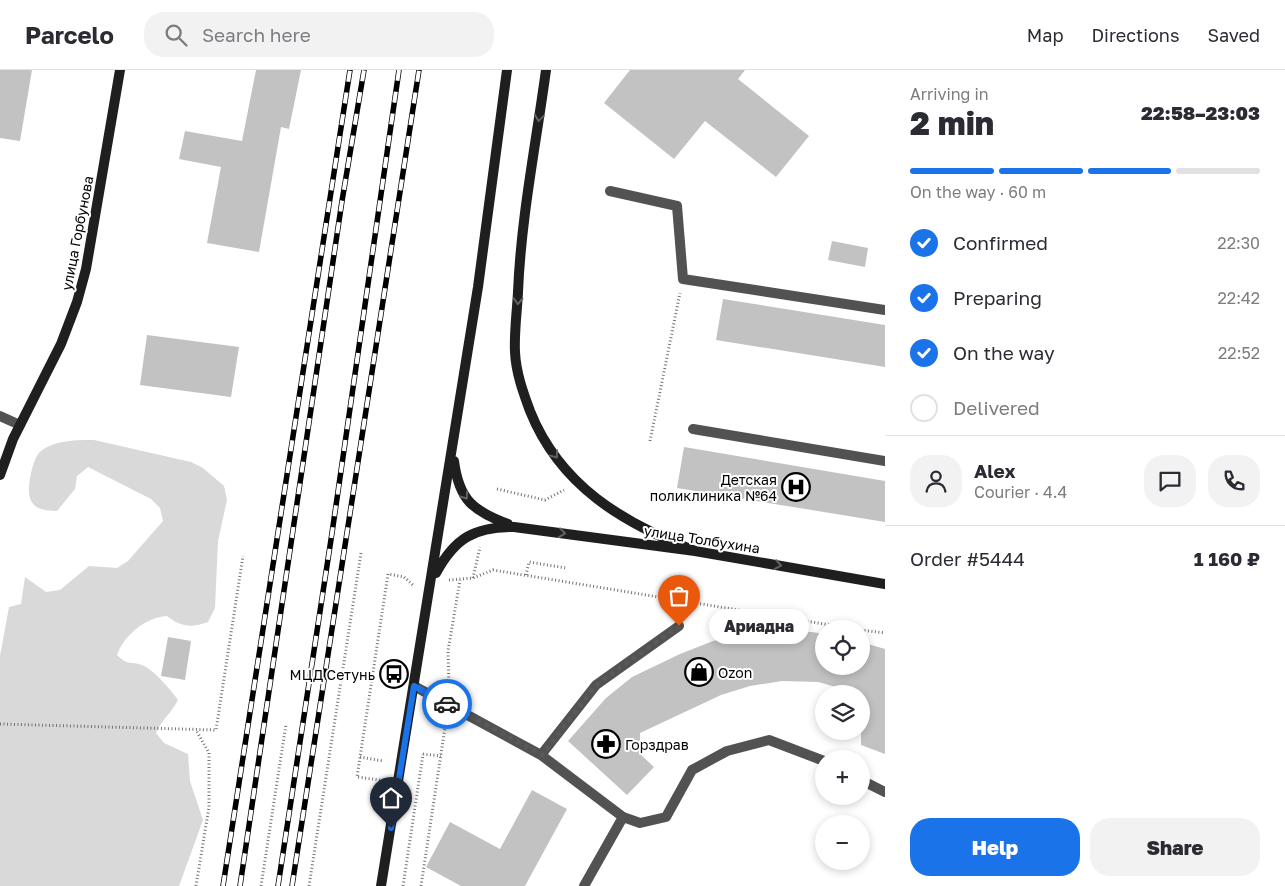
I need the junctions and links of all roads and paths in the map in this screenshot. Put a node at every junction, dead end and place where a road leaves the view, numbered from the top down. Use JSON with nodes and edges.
{"nodes":[{"id":1,"x":120,"y":70,"type":"edge"},
{"id":2,"x":507,"y":70,"type":"edge"},
{"id":3,"x":546,"y":70,"type":"edge"},
{"id":4,"x":610,"y":190,"type":"dead end"},
{"id":5,"x":683,"y":279,"type":"junction"},
{"id":6,"x":885,"y":310,"type":"edge"},
{"id":7,"x":0,"y":416,"type":"edge"},
{"id":8,"x":20,"y":424,"type":"junction"},
{"id":9,"x":693,"y":429,"type":"dead end"},
{"id":10,"x":650,"y":441,"type":"dead end"},
{"id":11,"x":453,"y":450,"type":"junction"},
{"id":12,"x":885,"y":461,"type":"edge"},
{"id":13,"x":0,"y":475,"type":"edge"},
{"id":14,"x":497,"y":489,"type":"dead end"},
{"id":15,"x":564,"y":490,"type":"dead end"},
{"id":16,"x":514,"y":526,"type":"junction"},
{"id":17,"x":480,"y":545,"type":"dead end"},
{"id":18,"x":695,"y":551,"type":"junction"},
{"id":19,"x":361,"y":553,"type":"dead end"},
{"id":20,"x":243,"y":556,"type":"dead end"},
{"id":21,"x":566,"y":568,"type":"dead end"},
{"id":22,"x":526,"y":576,"type":"junction"},
{"id":23,"x":473,"y":578,"type":"junction"},
{"id":24,"x":432,"y":580,"type":"junction"},
{"id":25,"x":460,"y":580,"type":"junction"},
{"id":26,"x":885,"y":584,"type":"edge"},
{"id":27,"x":815,"y":623,"type":"edge"},
{"id":28,"x":679,"y":626,"type":"dead end"},
{"id":29,"x":870,"y":631,"type":"edge"},
{"id":30,"x":885,"y":633,"type":"edge"},
{"id":31,"x":414,"y":686,"type":"junction"},
{"id":32,"x":449,"y":705,"type":"junction"},
{"id":33,"x":0,"y":724,"type":"edge"},
{"id":34,"x":286,"y":724,"type":"dead end"},
{"id":35,"x":196,"y":730,"type":"junction"},
{"id":36,"x":417,"y":753,"type":"dead end"},
{"id":37,"x":423,"y":754,"type":"junction"},
{"id":38,"x":542,"y":755,"type":"junction"},
{"id":39,"x":441,"y":756,"type":"junction"},
{"id":40,"x":360,"y":757,"type":"junction"},
{"id":41,"x":815,"y":758,"type":"edge"},
{"id":42,"x":383,"y":761,"type":"dead end"},
{"id":43,"x":380,"y":780,"type":"dead end"},
{"id":44,"x":870,"y":784,"type":"edge"},
{"id":45,"x":885,"y":792,"type":"edge"},
{"id":46,"x":622,"y":817,"type":"junction"},
{"id":47,"x":196,"y":886,"type":"edge"},
{"id":48,"x":261,"y":886,"type":"edge"},
{"id":49,"x":309,"y":886,"type":"edge"},
{"id":50,"x":381,"y":886,"type":"edge"},
{"id":51,"x":403,"y":886,"type":"edge"},
{"id":52,"x":421,"y":886,"type":"edge"},
{"id":53,"x":584,"y":886,"type":"edge"}],
"edges":[{"from":1,"to":8,"type":"street","name":"улица Горбунова"},
{"from":2,"to":11,"type":"street"},
{"from":3,"to":18,"type":"street","one_way":true},
{"from":4,"to":5,"type":"lane"},
{"from":5,"to":6,"type":"lane"},
{"from":5,"to":10,"type":"path"},
{"from":7,"to":8,"type":"lane"},
{"from":8,"to":13,"type":"street","name":"улица Горбунова"},
{"from":9,"to":12,"type":"lane"},
{"from":11,"to":16,"type":"street","name":"улица Толбухина","one_way":true},
{"from":11,"to":24,"type":"street"},
{"from":14,"to":15,"type":"path"},
{"from":16,"to":18,"type":"street","name":"улица Толбухина","one_way":true},
{"from":16,"to":24,"type":"street","name":"улица Толбухина"},
{"from":17,"to":23,"type":"path"},
{"from":18,"to":26,"type":"street","name":"улица Толбухина","one_way":true},
{"from":19,"to":49,"type":"path"},
{"from":20,"to":35,"type":"path"},
{"from":21,"to":22,"type":"path"},
{"from":22,"to":23,"type":"path"},
{"from":22,"to":27,"type":"path"},
{"from":23,"to":25,"type":"path"},
{"from":24,"to":25,"type":"path"},
{"from":24,"to":31,"type":"street"},
{"from":24,"to":40,"type":"path"},
{"from":25,"to":32,"type":"path"},
{"from":28,"to":38,"type":"lane"},
{"from":29,"to":30,"type":"path"},
{"from":31,"to":32,"type":"lane"},
{"from":31,"to":50,"type":"street"},
{"from":32,"to":38,"type":"lane"},
{"from":32,"to":39,"type":"path"},
{"from":33,"to":35,"type":"path"},
{"from":34,"to":48,"type":"path"},
{"from":35,"to":47,"type":"path"},
{"from":36,"to":37,"type":"path"},
{"from":37,"to":39,"type":"path"},
{"from":37,"to":51,"type":"path"},
{"from":38,"to":46,"type":"lane"},
{"from":39,"to":52,"type":"path"},
{"from":40,"to":42,"type":"path"},
{"from":40,"to":43,"type":"path"},
{"from":41,"to":46,"type":"lane"},
{"from":44,"to":45,"type":"lane"},
{"from":46,"to":53,"type":"lane"}]}
